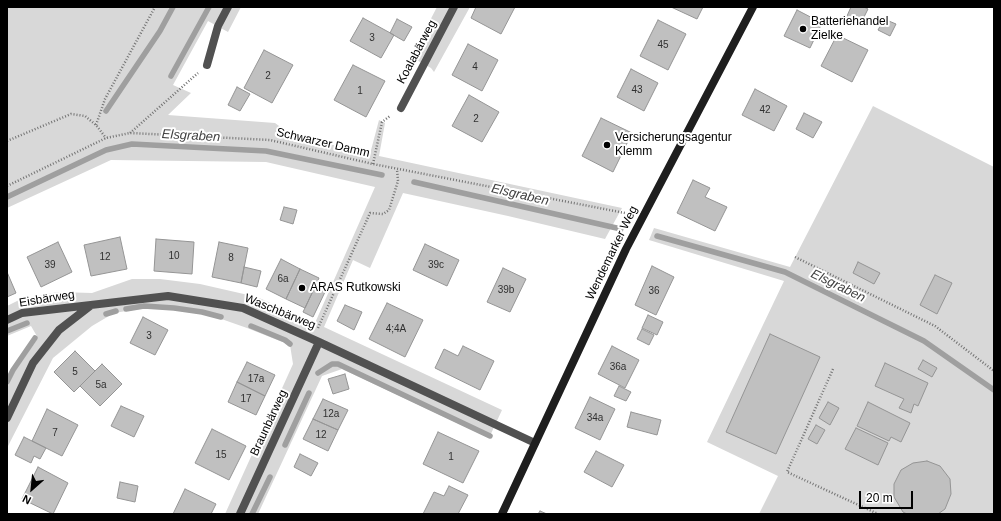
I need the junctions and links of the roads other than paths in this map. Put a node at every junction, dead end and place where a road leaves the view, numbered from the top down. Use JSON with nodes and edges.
{"nodes":[{"id":1,"x":228,"y":7,"type":"edge"},
{"id":2,"x":454,"y":7,"type":"edge"},
{"id":3,"x":753,"y":7,"type":"edge"},
{"id":4,"x":208,"y":65,"type":"road end"},
{"id":5,"x":400,"y":108,"type":"road end"},
{"id":6,"x":90,"y":305,"type":"junction"},
{"id":7,"x":7,"y":320,"type":"edge"},
{"id":8,"x":316,"y":340,"type":"junction"},
{"id":9,"x":7,"y":418,"type":"edge"},
{"id":10,"x":535,"y":443,"type":"junction"},
{"id":11,"x":240,"y":514,"type":"edge"},
{"id":12,"x":502,"y":514,"type":"edge"}],
"edges":[{"from":1,"to":4,"type":"street"},
{"from":2,"to":5,"type":"street","name":"Koalabärweg"},
{"from":3,"to":10,"type":"street","name":"Wendemarker Weg"},
{"from":6,"to":7,"type":"street","name":"Eisbärweg"},
{"from":6,"to":8,"type":"street","name":"Waschbärweg"},
{"from":6,"to":9,"type":"street"},
{"from":8,"to":10,"type":"street","name":"Waschbärweg"},
{"from":8,"to":11,"type":"street","name":"Braunbärweg"},
{"from":10,"to":12,"type":"street","name":"Wendemarker Weg"}]}
